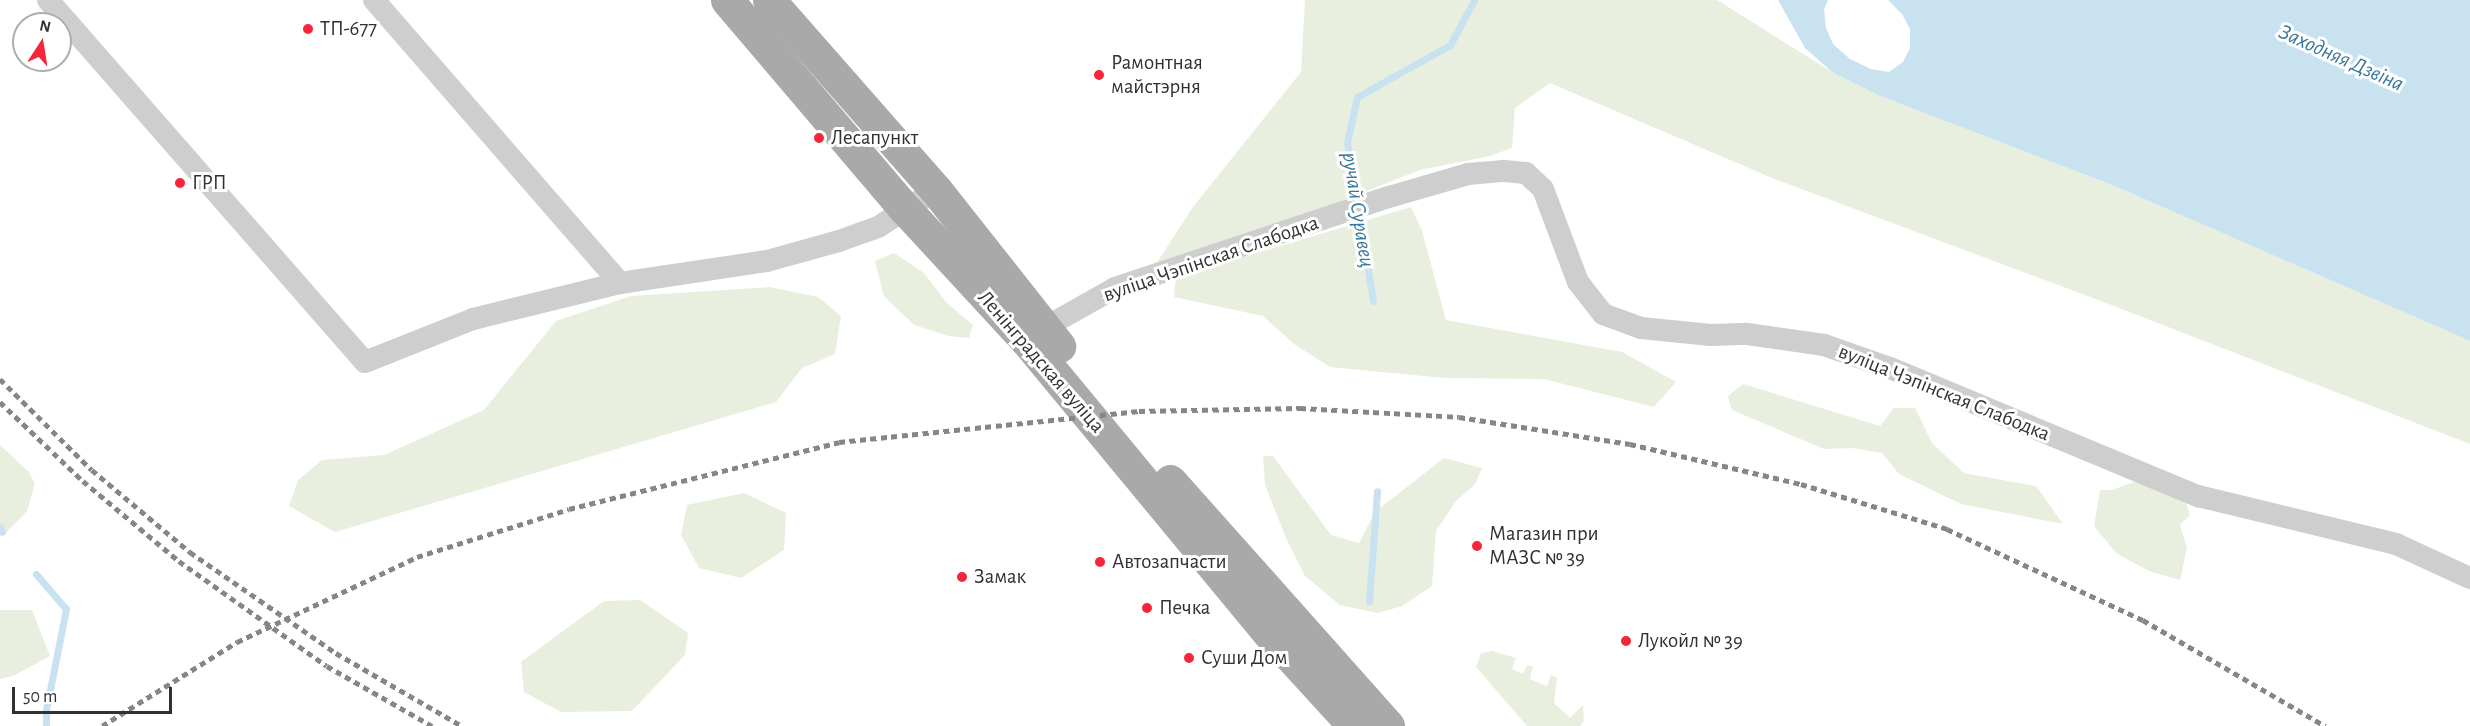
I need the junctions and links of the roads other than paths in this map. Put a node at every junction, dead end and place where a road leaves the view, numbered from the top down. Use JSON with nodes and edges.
{"nodes":[{"id":1,"x":48,"y":0,"type":"edge"},
{"id":2,"x":374,"y":0,"type":"edge"},
{"id":3,"x":727,"y":0,"type":"edge"},
{"id":4,"x":769,"y":0,"type":"edge"},
{"id":5,"x":936,"y":190,"type":"junction"},
{"id":6,"x":906,"y":210,"type":"junction"},
{"id":7,"x":620,"y":283,"type":"junction"},
{"id":8,"x":1044,"y":328,"type":"junction"},
{"id":9,"x":2470,"y":578,"type":"edge"},
{"id":10,"x":1279,"y":623,"type":"junction"},
{"id":11,"x":1365,"y":720,"type":"edge"}],
"edges":[{"from":1,"to":7,"type":"street"},
{"from":2,"to":7,"type":"street"},
{"from":3,"to":6,"type":"main road","name":"Ленінградская вуліца"},
{"from":4,"to":5,"type":"main road","name":"Ленінградская вуліца"},
{"from":5,"to":6,"type":"street"},
{"from":5,"to":8,"type":"main road","name":"Ленінградская вуліца"},
{"from":6,"to":7,"type":"street"},
{"from":6,"to":10,"type":"main road","name":"Ленінградская вуліца"},
{"from":8,"to":9,"type":"street","name":"вуліца Чэпінская Слабодка"},
{"from":8,"to":10,"type":"main road","name":"Ленінградская вуліца"},
{"from":10,"to":11,"type":"main road","name":"Ленінградская вуліца"}]}
